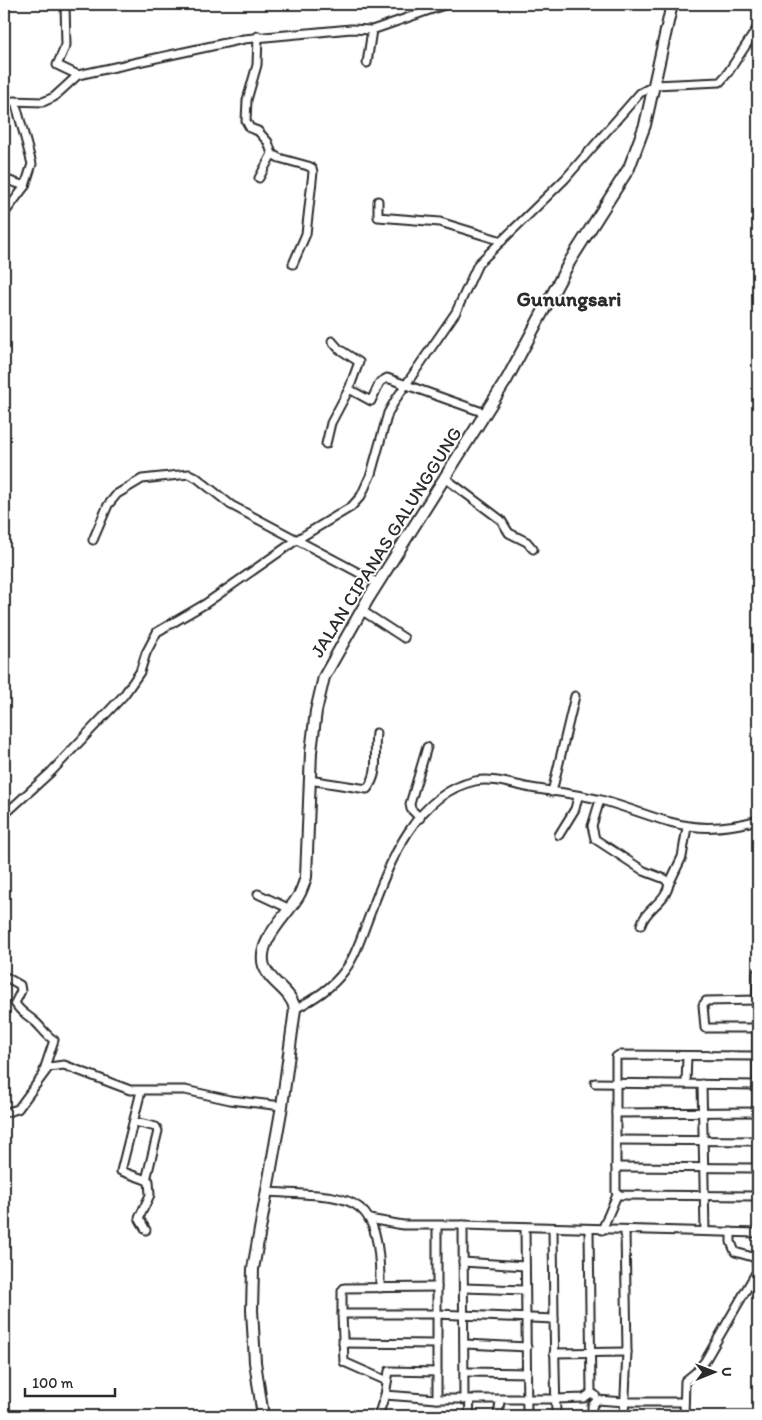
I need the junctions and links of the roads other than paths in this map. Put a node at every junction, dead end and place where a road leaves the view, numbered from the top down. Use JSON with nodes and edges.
{"nodes":[{"id":1,"x":65,"y":4,"type":"edge"},
{"id":2,"x":447,"y":4,"type":"edge"},
{"id":3,"x":672,"y":4,"type":"edge"},
{"id":4,"x":758,"y":27,"type":"edge"},
{"id":5,"x":372,"y":30,"type":"junction"},
{"id":6,"x":258,"y":36,"type":"junction"},
{"id":7,"x":367,"y":63,"type":"dead end"},
{"id":8,"x":78,"y":75,"type":"junction"},
{"id":9,"x":654,"y":89,"type":"junction"},
{"id":10,"x":4,"y":97,"type":"edge"},
{"id":11,"x":15,"y":101,"type":"junction"},
{"id":12,"x":272,"y":154,"type":"junction"},
{"id":13,"x":4,"y":178,"type":"edge"},
{"id":14,"x":259,"y":178,"type":"dead end"},
{"id":15,"x":25,"y":186,"type":"junction"},
{"id":16,"x":378,"y":201,"type":"dead end"},
{"id":17,"x":4,"y":214,"type":"edge"},
{"id":18,"x":502,"y":241,"type":"junction"},
{"id":19,"x":293,"y":264,"type":"dead end"},
{"id":20,"x":332,"y":341,"type":"dead end"},
{"id":21,"x":407,"y":384,"type":"junction"},
{"id":22,"x":349,"y":389,"type":"junction"},
{"id":23,"x":485,"y":413,"type":"junction"},
{"id":24,"x":326,"y":444,"type":"dead end"},
{"id":25,"x":445,"y":478,"type":"junction"},
{"id":26,"x":298,"y":539,"type":"junction"},
{"id":27,"x":93,"y":540,"type":"dead end"},
{"id":28,"x":533,"y":549,"type":"dead end"},
{"id":29,"x":378,"y":583,"type":"junction"},
{"id":30,"x":361,"y":610,"type":"junction"},
{"id":31,"x":404,"y":638,"type":"dead end"},
{"id":32,"x":575,"y":696,"type":"dead end"},
{"id":33,"x":376,"y":732,"type":"dead end"},
{"id":34,"x":427,"y":747,"type":"dead end"},
{"id":35,"x":313,"y":780,"type":"junction"},
{"id":36,"x":552,"y":792,"type":"junction"},
{"id":37,"x":578,"y":797,"type":"junction"},
{"id":38,"x":600,"y":800,"type":"junction"},
{"id":39,"x":4,"y":815,"type":"edge"},
{"id":40,"x":420,"y":818,"type":"junction"},
{"id":41,"x":758,"y":820,"type":"edge"},
{"id":42,"x":687,"y":826,"type":"junction"},
{"id":43,"x":560,"y":835,"type":"dead end"},
{"id":44,"x":669,"y":884,"type":"junction"},
{"id":45,"x":258,"y":894,"type":"dead end"},
{"id":46,"x":290,"y":909,"type":"junction"},
{"id":47,"x":641,"y":925,"type":"dead end"},
{"id":48,"x":757,"y":973,"type":"edge"},
{"id":49,"x":4,"y":976,"type":"edge"},
{"id":50,"x":757,"y":1000,"type":"edge"},
{"id":51,"x":295,"y":1009,"type":"junction"},
{"id":52,"x":757,"y":1028,"type":"junction"},
{"id":53,"x":687,"y":1056,"type":"junction"},
{"id":54,"x":757,"y":1056,"type":"junction"},
{"id":55,"x":41,"y":1076,"type":"junction"},
{"id":56,"x":595,"y":1083,"type":"dead end"},
{"id":57,"x":616,"y":1083,"type":"junction"},
{"id":58,"x":686,"y":1084,"type":"junction"},
{"id":59,"x":702,"y":1084,"type":"junction"},
{"id":60,"x":757,"y":1084,"type":"junction"},
{"id":61,"x":141,"y":1091,"type":"junction"},
{"id":62,"x":282,"y":1106,"type":"junction"},
{"id":63,"x":703,"y":1112,"type":"junction"},
{"id":64,"x":757,"y":1112,"type":"edge"},
{"id":65,"x":4,"y":1113,"type":"edge"},
{"id":66,"x":616,"y":1113,"type":"junction"},
{"id":67,"x":135,"y":1122,"type":"junction"},
{"id":68,"x":617,"y":1140,"type":"junction"},
{"id":69,"x":702,"y":1141,"type":"junction"},
{"id":70,"x":758,"y":1141,"type":"edge"},
{"id":71,"x":616,"y":1167,"type":"junction"},
{"id":72,"x":702,"y":1168,"type":"junction"},
{"id":73,"x":757,"y":1168,"type":"junction"},
{"id":74,"x":146,"y":1180,"type":"junction"},
{"id":75,"x":266,"y":1192,"type":"junction"},
{"id":76,"x":617,"y":1194,"type":"junction"},
{"id":77,"x":702,"y":1196,"type":"junction"},
{"id":78,"x":758,"y":1196,"type":"edge"},
{"id":79,"x":369,"y":1219,"type":"junction"},
{"id":80,"x":463,"y":1225,"type":"junction"},
{"id":81,"x":437,"y":1226,"type":"junction"},
{"id":82,"x":525,"y":1227,"type":"junction"},
{"id":83,"x":553,"y":1228,"type":"junction"},
{"id":84,"x":146,"y":1230,"type":"dead end"},
{"id":85,"x":589,"y":1230,"type":"junction"},
{"id":86,"x":602,"y":1230,"type":"junction"},
{"id":87,"x":626,"y":1231,"type":"junction"},
{"id":88,"x":705,"y":1231,"type":"junction"},
{"id":89,"x":731,"y":1232,"type":"junction"},
{"id":90,"x":758,"y":1233,"type":"edge"},
{"id":91,"x":463,"y":1262,"type":"junction"},
{"id":92,"x":524,"y":1266,"type":"junction"},
{"id":93,"x":437,"y":1287,"type":"junction"},
{"id":94,"x":380,"y":1288,"type":"junction"},
{"id":95,"x":465,"y":1288,"type":"junction"},
{"id":96,"x":525,"y":1290,"type":"junction"},
{"id":97,"x":342,"y":1314,"type":"junction"},
{"id":98,"x":437,"y":1314,"type":"junction"},
{"id":99,"x":465,"y":1316,"type":"junction"},
{"id":100,"x":527,"y":1318,"type":"junction"},
{"id":101,"x":554,"y":1319,"type":"junction"},
{"id":102,"x":343,"y":1343,"type":"junction"},
{"id":103,"x":437,"y":1344,"type":"junction"},
{"id":104,"x":465,"y":1344,"type":"junction"},
{"id":105,"x":527,"y":1347,"type":"junction"},
{"id":106,"x":554,"y":1352,"type":"junction"},
{"id":107,"x":589,"y":1352,"type":"junction"},
{"id":108,"x":627,"y":1352,"type":"junction"},
{"id":109,"x":437,"y":1372,"type":"junction"},
{"id":110,"x":465,"y":1372,"type":"junction"},
{"id":111,"x":527,"y":1373,"type":"junction"},
{"id":112,"x":387,"y":1381,"type":"junction"},
{"id":113,"x":591,"y":1393,"type":"junction"},
{"id":114,"x":385,"y":1395,"type":"junction"},
{"id":115,"x":584,"y":1398,"type":"junction"},
{"id":116,"x":437,"y":1399,"type":"junction"},
{"id":117,"x":556,"y":1399,"type":"junction"},
{"id":118,"x":467,"y":1400,"type":"junction"},
{"id":119,"x":500,"y":1400,"type":"junction"},
{"id":120,"x":527,"y":1400,"type":"junction"},
{"id":121,"x":597,"y":1400,"type":"junction"},
{"id":122,"x":625,"y":1402,"type":"junction"},
{"id":123,"x":684,"y":1402,"type":"junction"},
{"id":124,"x":592,"y":1406,"type":"junction"},
{"id":125,"x":263,"y":1416,"type":"edge"},
{"id":126,"x":378,"y":1416,"type":"edge"},
{"id":127,"x":469,"y":1416,"type":"edge"},
{"id":128,"x":498,"y":1416,"type":"edge"},
{"id":129,"x":526,"y":1416,"type":"edge"},
{"id":130,"x":556,"y":1416,"type":"edge"},
{"id":131,"x":592,"y":1416,"type":"edge"},
{"id":132,"x":624,"y":1416,"type":"edge"},
{"id":133,"x":684,"y":1416,"type":"edge"}],
"edges":[{"from":1,"to":8,"type":"street"},
{"from":2,"to":5,"type":"street"},
{"from":3,"to":9,"type":"street","name":"JALAN CIPANAS GALUNGGUNG"},
{"from":4,"to":9,"type":"street"},
{"from":5,"to":6,"type":"street"},
{"from":5,"to":7,"type":"street"},
{"from":6,"to":8,"type":"street"},
{"from":6,"to":12,"type":"street"},
{"from":8,"to":11,"type":"street"},
{"from":9,"to":18,"type":"street"},
{"from":9,"to":23,"type":"street","name":"JALAN CIPANAS GALUNGGUNG"},
{"from":10,"to":11,"type":"street"},
{"from":11,"to":15,"type":"street"},
{"from":12,"to":14,"type":"street"},
{"from":12,"to":19,"type":"street"},
{"from":13,"to":15,"type":"street"},
{"from":15,"to":17,"type":"street"},
{"from":16,"to":18,"type":"street"},
{"from":18,"to":21,"type":"street"},
{"from":20,"to":22,"type":"street"},
{"from":21,"to":22,"type":"street"},
{"from":21,"to":23,"type":"street"},
{"from":21,"to":26,"type":"street"},
{"from":22,"to":24,"type":"street"},
{"from":23,"to":25,"type":"street","name":"JALAN CIPANAS GALUNGGUNG"},
{"from":25,"to":28,"type":"street"},
{"from":25,"to":29,"type":"street","name":"JALAN CIPANAS GALUNGGUNG"},
{"from":26,"to":27,"type":"street"},
{"from":26,"to":29,"type":"street"},
{"from":26,"to":39,"type":"street"},
{"from":29,"to":30,"type":"street","name":"JALAN CIPANAS GALUNGGUNG"},
{"from":30,"to":31,"type":"street"},
{"from":30,"to":35,"type":"street","name":"JALAN CIPANAS GALUNGGUNG"},
{"from":32,"to":36,"type":"street"},
{"from":33,"to":35,"type":"street"},
{"from":34,"to":40,"type":"street"},
{"from":35,"to":46,"type":"street","name":"JALAN CIPANAS GALUNGGUNG"},
{"from":36,"to":37,"type":"street"},
{"from":36,"to":40,"type":"street"},
{"from":37,"to":38,"type":"street"},
{"from":37,"to":43,"type":"street"},
{"from":38,"to":42,"type":"street"},
{"from":38,"to":44,"type":"street"},
{"from":40,"to":51,"type":"street"},
{"from":41,"to":42,"type":"street"},
{"from":42,"to":44,"type":"street"},
{"from":44,"to":47,"type":"street"},
{"from":45,"to":46,"type":"street"},
{"from":46,"to":51,"type":"street","name":"JALAN CIPANAS GALUNGGUNG"},
{"from":48,"to":50,"type":"street"},
{"from":49,"to":55,"type":"street"},
{"from":50,"to":52,"type":"street"},
{"from":50,"to":52,"type":"street"},
{"from":51,"to":62,"type":"street"},
{"from":52,"to":54,"type":"street"},
{"from":53,"to":54,"type":"street"},
{"from":53,"to":57,"type":"street"},
{"from":53,"to":58,"type":"street"},
{"from":54,"to":60,"type":"street"},
{"from":55,"to":61,"type":"street"},
{"from":55,"to":65,"type":"street"},
{"from":56,"to":57,"type":"street"},
{"from":57,"to":58,"type":"street"},
{"from":57,"to":66,"type":"street"},
{"from":58,"to":59,"type":"street"},
{"from":59,"to":60,"type":"street"},
{"from":59,"to":63,"type":"street"},
{"from":60,"to":64,"type":"street"},
{"from":61,"to":62,"type":"street"},
{"from":61,"to":67,"type":"street"},
{"from":62,"to":75,"type":"street"},
{"from":63,"to":64,"type":"street"},
{"from":63,"to":66,"type":"street"},
{"from":63,"to":69,"type":"street"},
{"from":64,"to":70,"type":"street"},
{"from":66,"to":68,"type":"street"},
{"from":67,"to":74,"type":"street"},
{"from":67,"to":74,"type":"street"},
{"from":68,"to":69,"type":"street"},
{"from":68,"to":71,"type":"street"},
{"from":69,"to":70,"type":"street"},
{"from":69,"to":72,"type":"street"},
{"from":70,"to":73,"type":"street"},
{"from":71,"to":72,"type":"street"},
{"from":71,"to":76,"type":"street"},
{"from":72,"to":73,"type":"street"},
{"from":72,"to":77,"type":"street"},
{"from":73,"to":78,"type":"street"},
{"from":74,"to":84,"type":"street"},
{"from":75,"to":79,"type":"street"},
{"from":75,"to":125,"type":"street"},
{"from":76,"to":77,"type":"street"},
{"from":76,"to":86,"type":"street"},
{"from":77,"to":78,"type":"street"},
{"from":77,"to":88,"type":"street"},
{"from":79,"to":81,"type":"street"},
{"from":79,"to":94,"type":"street"},
{"from":80,"to":81,"type":"street"},
{"from":80,"to":82,"type":"street"},
{"from":80,"to":91,"type":"street"},
{"from":81,"to":93,"type":"street"},
{"from":82,"to":83,"type":"street"},
{"from":82,"to":92,"type":"street"},
{"from":83,"to":85,"type":"street"},
{"from":83,"to":101,"type":"street"},
{"from":85,"to":86,"type":"street"},
{"from":85,"to":107,"type":"street"},
{"from":86,"to":87,"type":"street"},
{"from":87,"to":88,"type":"street"},
{"from":87,"to":108,"type":"street"},
{"from":88,"to":89,"type":"street"},
{"from":89,"to":90,"type":"street"},
{"from":89,"to":123,"type":"street"},
{"from":91,"to":92,"type":"street"},
{"from":91,"to":95,"type":"street"},
{"from":92,"to":96,"type":"street"},
{"from":93,"to":94,"type":"street"},
{"from":93,"to":98,"type":"street"},
{"from":94,"to":97,"type":"street"},
{"from":95,"to":96,"type":"street"},
{"from":95,"to":99,"type":"street"},
{"from":96,"to":100,"type":"street"},
{"from":97,"to":98,"type":"street"},
{"from":97,"to":102,"type":"street"},
{"from":98,"to":99,"type":"street"},
{"from":98,"to":103,"type":"street"},
{"from":99,"to":100,"type":"street"},
{"from":99,"to":104,"type":"street"},
{"from":100,"to":101,"type":"street"},
{"from":100,"to":105,"type":"street"},
{"from":101,"to":106,"type":"street"},
{"from":102,"to":103,"type":"street"},
{"from":102,"to":112,"type":"street"},
{"from":103,"to":109,"type":"street"},
{"from":104,"to":105,"type":"street"},
{"from":104,"to":110,"type":"street"},
{"from":105,"to":111,"type":"street"},
{"from":106,"to":107,"type":"street"},
{"from":106,"to":117,"type":"street"},
{"from":107,"to":108,"type":"street"},
{"from":107,"to":113,"type":"street"},
{"from":108,"to":122,"type":"street"},
{"from":109,"to":112,"type":"street"},
{"from":109,"to":116,"type":"street"},
{"from":110,"to":111,"type":"street"},
{"from":110,"to":118,"type":"street"},
{"from":111,"to":120,"type":"street"},
{"from":112,"to":114,"type":"street"},
{"from":113,"to":115,"type":"street"},
{"from":113,"to":121,"type":"street"},
{"from":114,"to":116,"type":"street"},
{"from":114,"to":126,"type":"street"},
{"from":115,"to":117,"type":"street"},
{"from":115,"to":124,"type":"street"},
{"from":116,"to":118,"type":"street"},
{"from":117,"to":120,"type":"street"},
{"from":117,"to":130,"type":"street"},
{"from":118,"to":119,"type":"street"},
{"from":118,"to":127,"type":"street"},
{"from":119,"to":120,"type":"street"},
{"from":119,"to":128,"type":"street"},
{"from":120,"to":129,"type":"street"},
{"from":121,"to":122,"type":"street"},
{"from":121,"to":124,"type":"street"},
{"from":122,"to":123,"type":"street"},
{"from":122,"to":132,"type":"street"},
{"from":123,"to":133,"type":"street"},
{"from":124,"to":131,"type":"street"}]}
